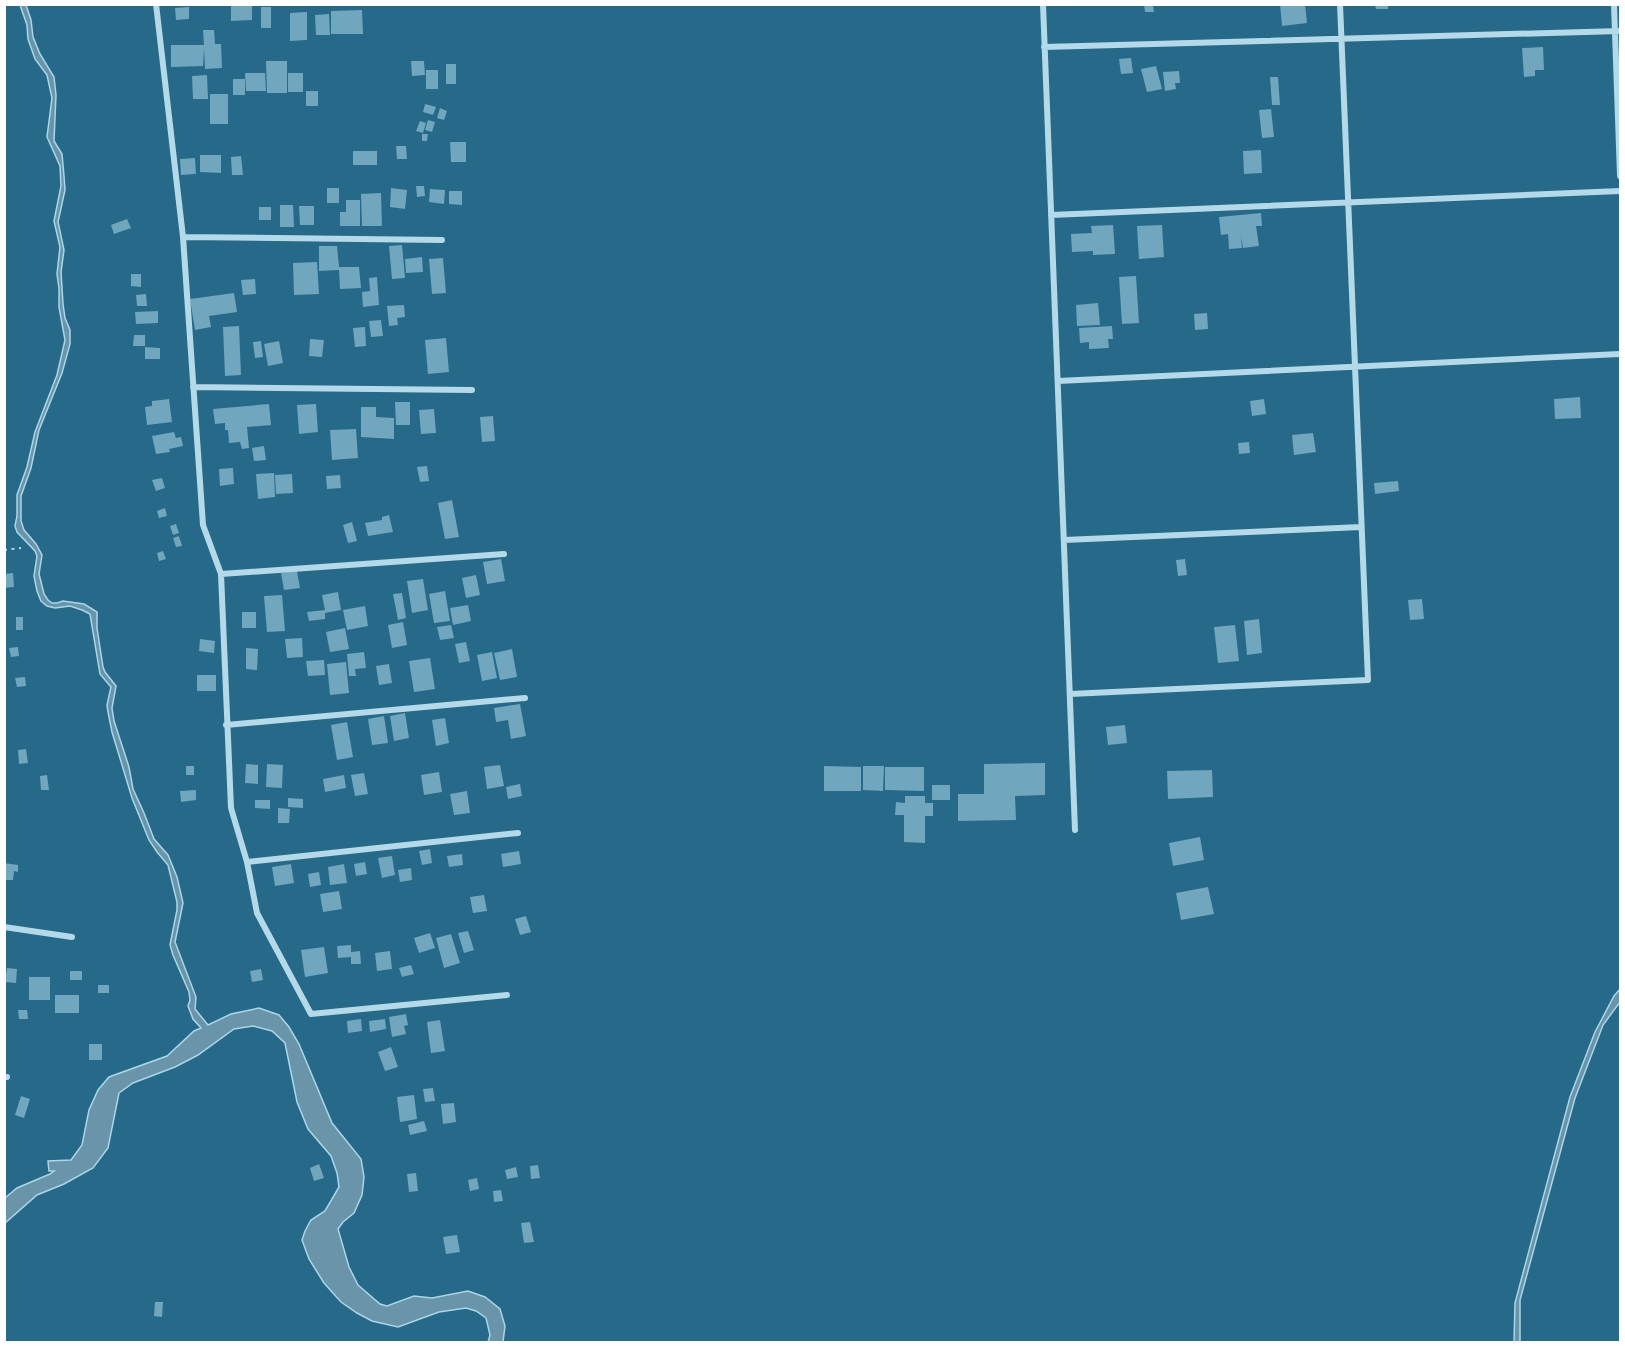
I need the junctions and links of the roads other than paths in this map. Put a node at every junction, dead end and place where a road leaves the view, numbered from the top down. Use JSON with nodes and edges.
{"nodes":[{"id":1,"x":156,"y":4,"type":"edge"},
{"id":2,"x":1043,"y":4,"type":"edge"},
{"id":3,"x":1340,"y":4,"type":"edge"},
{"id":4,"x":1614,"y":4,"type":"edge"},
{"id":5,"x":1618,"y":31,"type":"edge"},
{"id":6,"x":1341,"y":39,"type":"junction"},
{"id":7,"x":1044,"y":47,"type":"junction"},
{"id":8,"x":1620,"y":176,"type":"edge"},
{"id":9,"x":1620,"y":191,"type":"edge"},
{"id":10,"x":1348,"y":202,"type":"junction"},
{"id":11,"x":1051,"y":214,"type":"junction"},
{"id":12,"x":183,"y":237,"type":"junction"},
{"id":13,"x":442,"y":240,"type":"dead end"},
{"id":14,"x":1620,"y":354,"type":"edge"},
{"id":15,"x":1355,"y":367,"type":"junction"},
{"id":16,"x":1058,"y":381,"type":"junction"},
{"id":17,"x":193,"y":387,"type":"junction"},
{"id":18,"x":472,"y":390,"type":"dead end"},
{"id":19,"x":1361,"y":527,"type":"junction"},
{"id":20,"x":1064,"y":540,"type":"junction"},
{"id":21,"x":504,"y":554,"type":"dead end"},
{"id":22,"x":221,"y":574,"type":"junction"},
{"id":23,"x":1070,"y":694,"type":"junction"},
{"id":24,"x":525,"y":698,"type":"dead end"},
{"id":25,"x":226,"y":724,"type":"junction"},
{"id":26,"x":1076,"y":830,"type":"dead end"},
{"id":27,"x":518,"y":833,"type":"dead end"},
{"id":28,"x":247,"y":862,"type":"junction"},
{"id":29,"x":4,"y":927,"type":"edge"},
{"id":30,"x":72,"y":937,"type":"dead end"},
{"id":31,"x":507,"y":995,"type":"dead end"}],
"edges":[{"from":1,"to":12,"type":"street"},
{"from":2,"to":7,"type":"street"},
{"from":3,"to":6,"type":"street"},
{"from":4,"to":5,"type":"street"},
{"from":5,"to":6,"type":"street"},
{"from":5,"to":8,"type":"street"},
{"from":6,"to":7,"type":"street"},
{"from":6,"to":10,"type":"street"},
{"from":7,"to":11,"type":"street"},
{"from":9,"to":10,"type":"street"},
{"from":10,"to":11,"type":"street"},
{"from":10,"to":15,"type":"street"},
{"from":11,"to":16,"type":"street"},
{"from":12,"to":13,"type":"street"},
{"from":12,"to":17,"type":"street"},
{"from":14,"to":15,"type":"street"},
{"from":15,"to":16,"type":"street"},
{"from":15,"to":19,"type":"street"},
{"from":16,"to":20,"type":"street"},
{"from":17,"to":18,"type":"street"},
{"from":17,"to":22,"type":"street"},
{"from":19,"to":20,"type":"street"},
{"from":19,"to":23,"type":"street"},
{"from":20,"to":23,"type":"street"},
{"from":21,"to":22,"type":"street"},
{"from":22,"to":25,"type":"street"},
{"from":23,"to":26,"type":"street"},
{"from":24,"to":25,"type":"street"},
{"from":25,"to":28,"type":"street"},
{"from":27,"to":28,"type":"street"},
{"from":28,"to":31,"type":"street"},
{"from":29,"to":30,"type":"street"}]}
